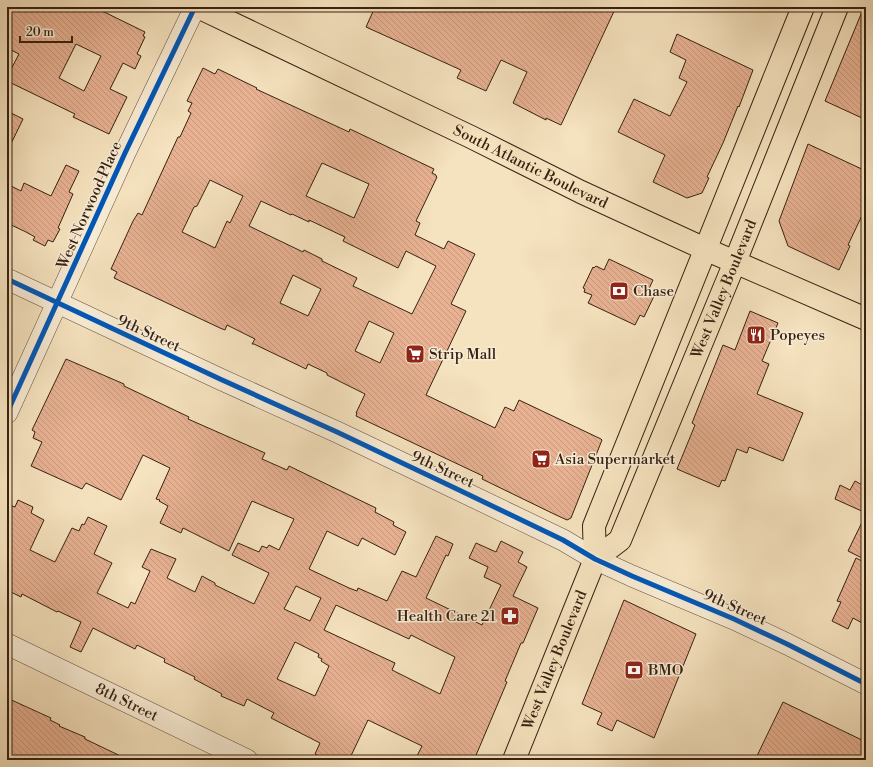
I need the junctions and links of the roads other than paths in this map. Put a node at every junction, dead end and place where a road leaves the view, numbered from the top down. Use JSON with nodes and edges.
{"nodes":[{"id":1,"x":196,"y":7,"type":"edge"},
{"id":2,"x":803,"y":7,"type":"edge"},
{"id":3,"x":837,"y":7,"type":"edge"},
{"id":4,"x":705,"y":249,"type":"junction"},
{"id":5,"x":735,"y":262,"type":"junction"},
{"id":6,"x":7,"y":279,"type":"edge"},
{"id":7,"x":58,"y":303,"type":"junction"},
{"id":8,"x":866,"y":319,"type":"edge"},
{"id":9,"x":7,"y":413,"type":"edge"},
{"id":10,"x":596,"y":559,"type":"junction"},
{"id":11,"x":7,"y":644,"type":"edge"},
{"id":12,"x":866,"y":684,"type":"edge"},
{"id":13,"x":248,"y":760,"type":"edge"},
{"id":14,"x":514,"y":760,"type":"edge"}],
"edges":[{"from":1,"to":4,"type":"main road","name":"South Atlantic Boulevard"},
{"from":1,"to":7,"type":"street","name":"West Norwood Place"},
{"from":2,"to":4,"type":"main road","name":"West Valley Boulevard"},
{"from":3,"to":5,"type":"main road","name":"West Valley Boulevard"},
{"from":4,"to":5,"type":"main road","name":"South Atlantic Boulevard"},
{"from":4,"to":10,"type":"main road","name":"West Valley Boulevard"},
{"from":5,"to":8,"type":"main road","name":"South Atlantic Boulevard"},
{"from":5,"to":10,"type":"main road","name":"West Valley Boulevard"},
{"from":6,"to":7,"type":"street","name":"9th Street"},
{"from":7,"to":9,"type":"street","name":"West Norwood Place"},
{"from":7,"to":10,"type":"street","name":"9th Street"},
{"from":10,"to":12,"type":"street","name":"9th Street"},
{"from":10,"to":14,"type":"main road","name":"West Valley Boulevard"},
{"from":11,"to":13,"type":"street","name":"8th Street"}]}
